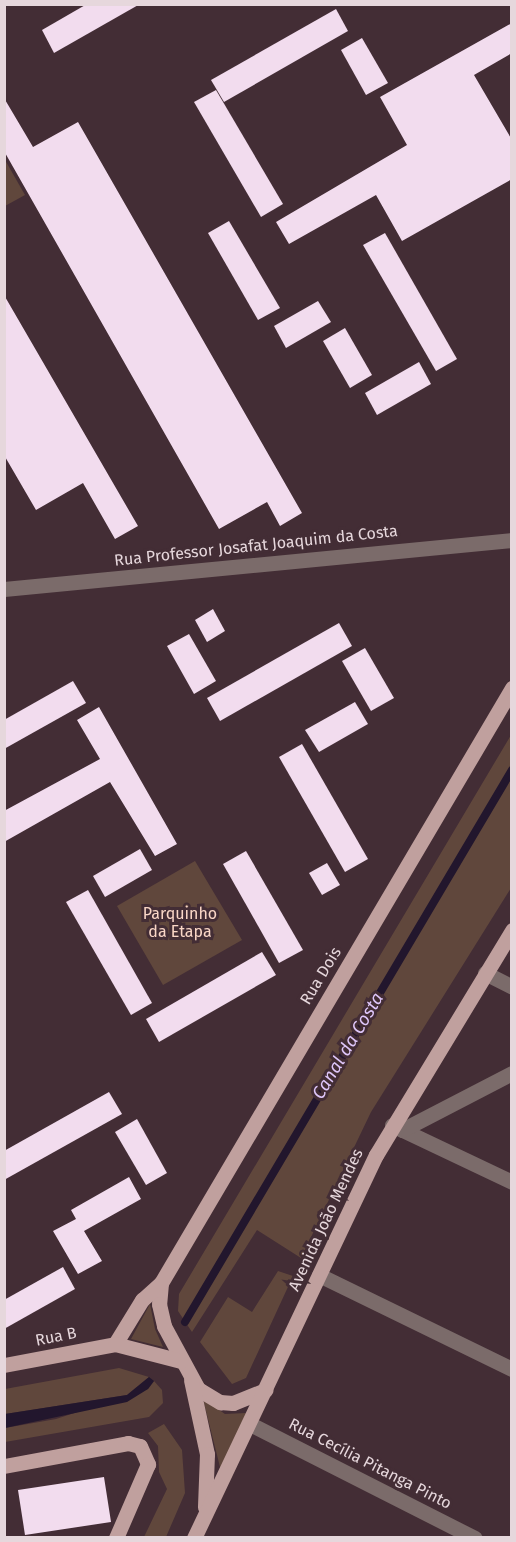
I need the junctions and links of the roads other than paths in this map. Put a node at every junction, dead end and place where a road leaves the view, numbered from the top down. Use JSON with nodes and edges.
{"nodes":[{"id":1,"x":512,"y":540,"type":"edge"},
{"id":2,"x":4,"y":589,"type":"edge"},
{"id":3,"x":512,"y":688,"type":"edge"},
{"id":4,"x":512,"y":930,"type":"edge"},
{"id":5,"x":484,"y":973,"type":"junction"},
{"id":6,"x":512,"y":987,"type":"edge"},
{"id":7,"x":512,"y":1073,"type":"edge"},
{"id":8,"x":397,"y":1127,"type":"junction"},
{"id":9,"x":512,"y":1182,"type":"edge"},
{"id":10,"x":319,"y":1275,"type":"junction"},
{"id":11,"x":161,"y":1283,"type":"junction"},
{"id":12,"x":115,"y":1344,"type":"junction"},
{"id":13,"x":181,"y":1361,"type":"junction"},
{"id":14,"x":4,"y":1365,"type":"edge"},
{"id":15,"x":512,"y":1369,"type":"edge"},
{"id":16,"x":191,"y":1378,"type":"junction"},
{"id":17,"x":266,"y":1390,"type":"junction"},
{"id":18,"x":250,"y":1424,"type":"junction"},
{"id":19,"x":4,"y":1466,"type":"edge"},
{"id":20,"x":197,"y":1531,"type":"edge"},
{"id":21,"x":116,"y":1538,"type":"edge"},
{"id":22,"x":475,"y":1538,"type":"edge"}],
"edges":[{"from":1,"to":2,"type":"street","name":"Rua Professor Josafat Joaquim da Costa"},
{"from":3,"to":11,"type":"main road","name":"Rua Dois"},
{"from":4,"to":5,"type":"main road","name":"Avenida João Mendes"},
{"from":5,"to":6,"type":"street"},
{"from":5,"to":8,"type":"main road","name":"Avenida João Mendes"},
{"from":7,"to":8,"type":"street"},
{"from":8,"to":9,"type":"street"},
{"from":8,"to":10,"type":"main road","name":"Avenida João Mendes"},
{"from":10,"to":15,"type":"street"},
{"from":10,"to":17,"type":"main road","name":"Avenida João Mendes"},
{"from":11,"to":12,"type":"main road"},
{"from":11,"to":13,"type":"main road"},
{"from":12,"to":13,"type":"main road"},
{"from":12,"to":14,"type":"main road","name":"Rua B"},
{"from":13,"to":16,"type":"main road"},
{"from":16,"to":17,"type":"main road"},
{"from":16,"to":20,"type":"main road"},
{"from":17,"to":18,"type":"main road","name":"Avenida João Mendes"},
{"from":18,"to":20,"type":"main road","name":"Avenida João Mendes"},
{"from":18,"to":22,"type":"street","name":"Rua Cecília Pitanga Pinto"},
{"from":19,"to":21,"type":"main road"}]}
